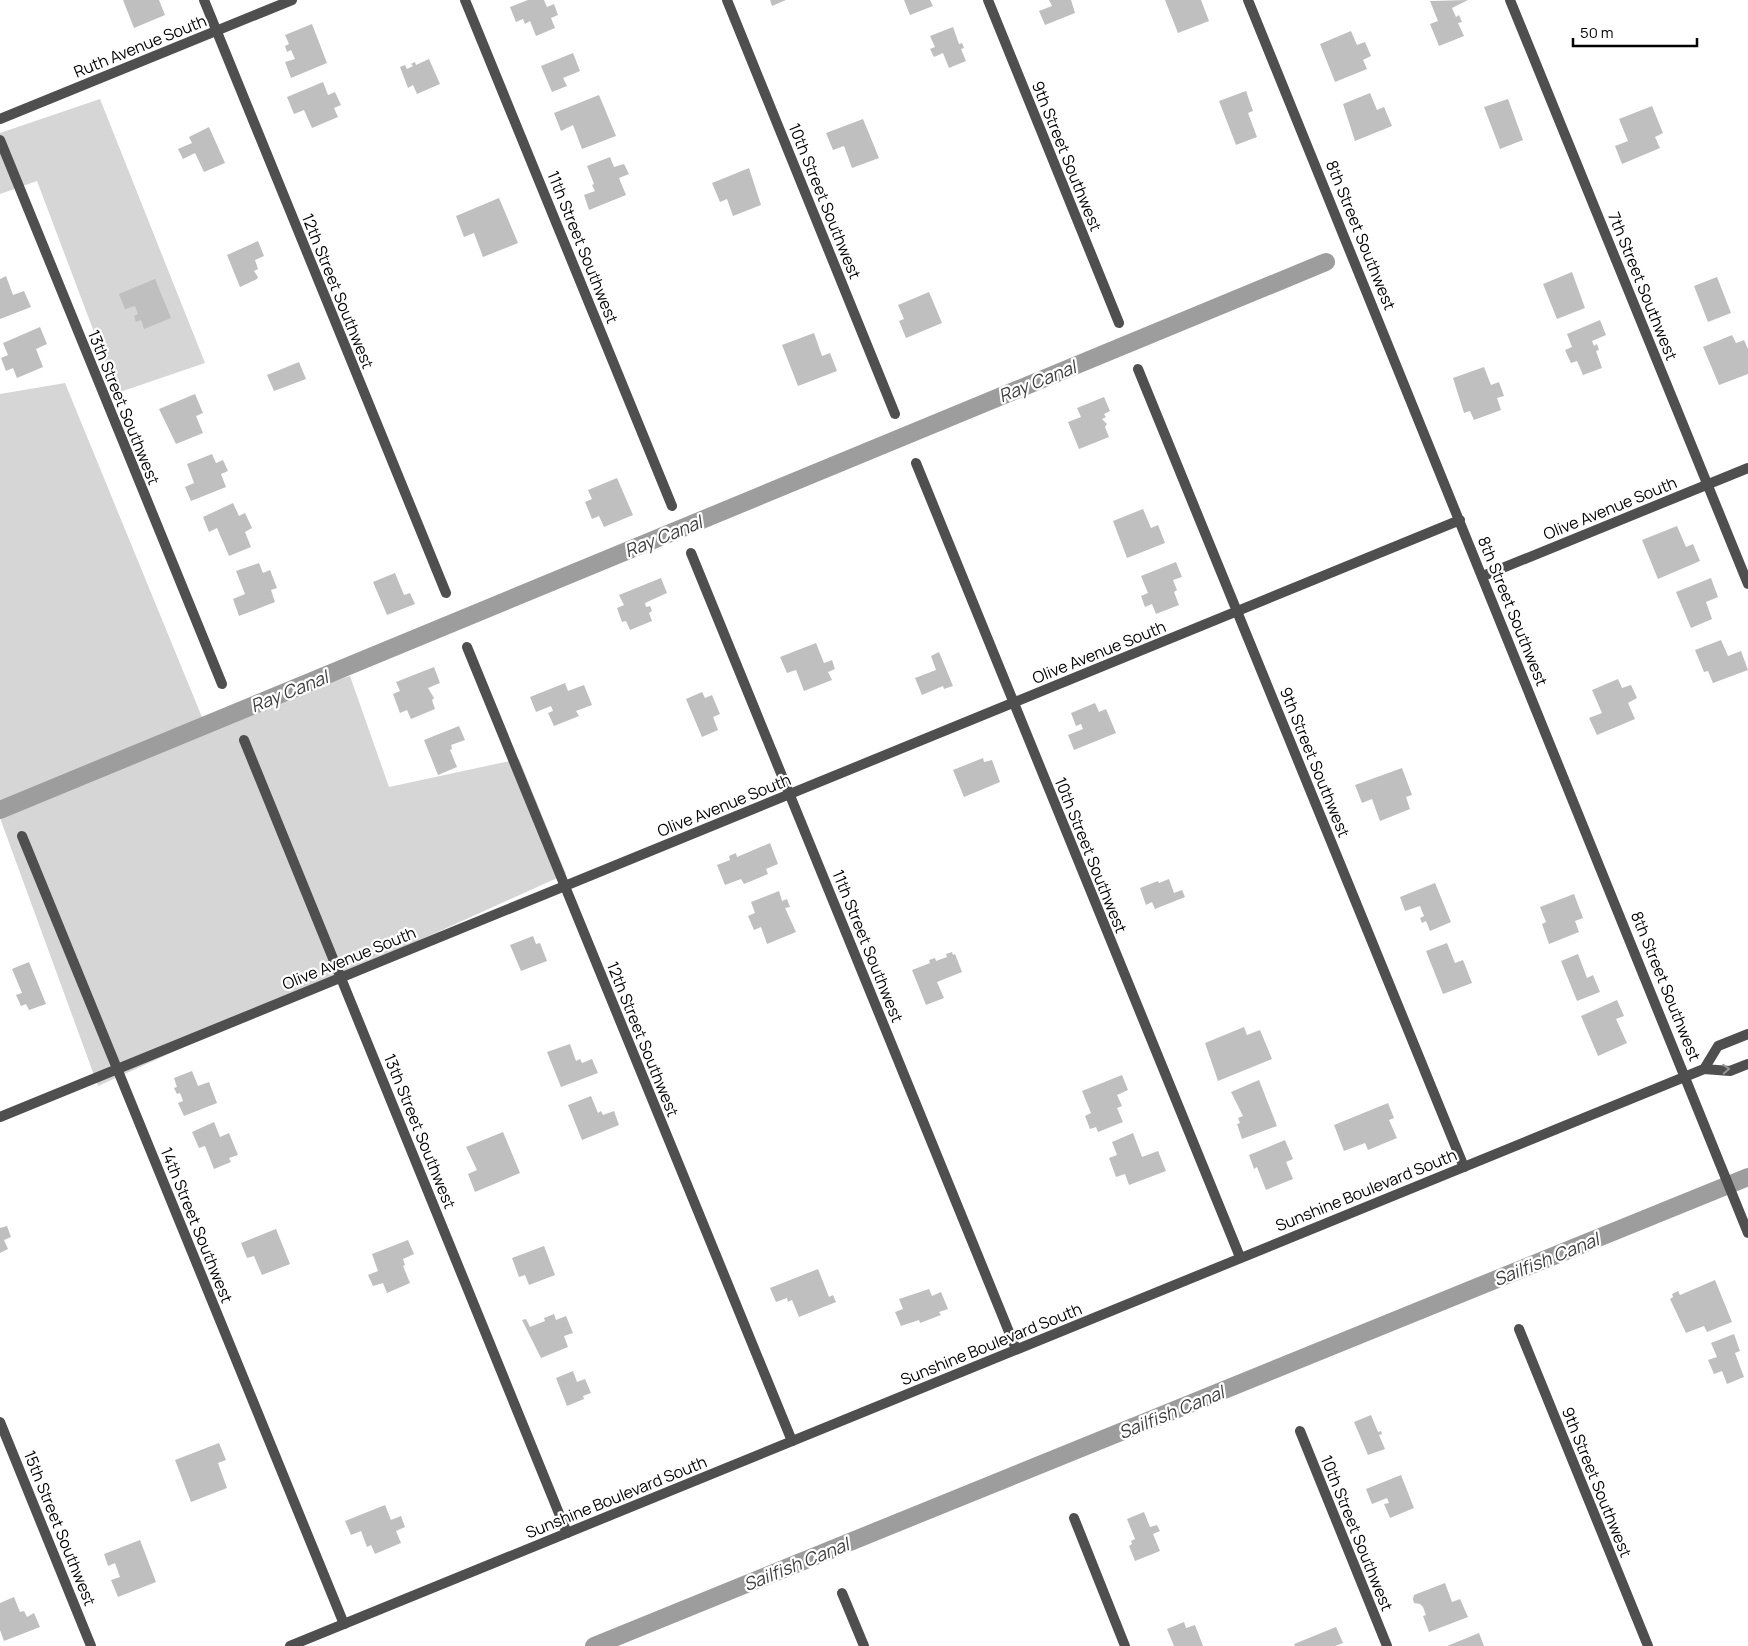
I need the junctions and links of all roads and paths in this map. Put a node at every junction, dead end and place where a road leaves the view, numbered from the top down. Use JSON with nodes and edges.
{"nodes":[{"id":1,"x":204,"y":0,"type":"edge"},
{"id":2,"x":292,"y":0,"type":"edge"},
{"id":3,"x":465,"y":0,"type":"edge"},
{"id":4,"x":726,"y":0,"type":"edge"},
{"id":5,"x":988,"y":0,"type":"edge"},
{"id":6,"x":1248,"y":0,"type":"edge"},
{"id":7,"x":1510,"y":0,"type":"edge"},
{"id":8,"x":216,"y":31,"type":"junction"},
{"id":9,"x":0,"y":119,"type":"edge"},
{"id":10,"x":0,"y":140,"type":"edge"},
{"id":11,"x":1120,"y":323,"type":"dead end"},
{"id":12,"x":1138,"y":369,"type":"dead end"},
{"id":13,"x":895,"y":414,"type":"dead end"},
{"id":14,"x":916,"y":463,"type":"dead end"},
{"id":15,"x":1748,"y":468,"type":"edge"},
{"id":16,"x":1707,"y":484,"type":"junction"},
{"id":17,"x":672,"y":506,"type":"dead end"},
{"id":18,"x":1460,"y":520,"type":"junction"},
{"id":19,"x":691,"y":553,"type":"dead end"},
{"id":20,"x":1483,"y":576,"type":"junction"},
{"id":21,"x":1748,"y":584,"type":"edge"},
{"id":22,"x":446,"y":593,"type":"dead end"},
{"id":23,"x":1238,"y":612,"type":"junction"},
{"id":24,"x":467,"y":647,"type":"dead end"},
{"id":25,"x":222,"y":684,"type":"dead end"},
{"id":26,"x":1013,"y":704,"type":"junction"},
{"id":27,"x":244,"y":740,"type":"dead end"},
{"id":28,"x":790,"y":794,"type":"junction"},
{"id":29,"x":22,"y":836,"type":"dead end"},
{"id":30,"x":565,"y":887,"type":"junction"},
{"id":31,"x":341,"y":978,"type":"junction"},
{"id":32,"x":1748,"y":1034,"type":"edge"},
{"id":33,"x":1748,"y":1064,"type":"edge"},
{"id":34,"x":117,"y":1069,"type":"junction"},
{"id":35,"x":1704,"y":1069,"type":"junction"},
{"id":36,"x":1686,"y":1076,"type":"junction"},
{"id":37,"x":0,"y":1117,"type":"edge"},
{"id":38,"x":1464,"y":1167,"type":"junction"},
{"id":39,"x":1748,"y":1233,"type":"edge"},
{"id":40,"x":1240,"y":1257,"type":"junction"},
{"id":41,"x":1519,"y":1329,"type":"dead end"},
{"id":42,"x":1016,"y":1350,"type":"junction"},
{"id":43,"x":0,"y":1422,"type":"edge"},
{"id":44,"x":1300,"y":1431,"type":"dead end"},
{"id":45,"x":792,"y":1442,"type":"junction"},
{"id":46,"x":1074,"y":1518,"type":"dead end"},
{"id":47,"x":567,"y":1533,"type":"junction"},
{"id":48,"x":842,"y":1593,"type":"dead end"},
{"id":49,"x":344,"y":1624,"type":"junction"},
{"id":50,"x":91,"y":1646,"type":"edge"},
{"id":51,"x":290,"y":1646,"type":"edge"},
{"id":52,"x":864,"y":1646,"type":"edge"},
{"id":53,"x":1125,"y":1646,"type":"edge"},
{"id":54,"x":1387,"y":1646,"type":"edge"},
{"id":55,"x":1648,"y":1646,"type":"edge"}],
"edges":[{"from":1,"to":8,"type":"street","name":"12th Street Southwest"},
{"from":2,"to":8,"type":"street","name":"Ruth Avenue South"},
{"from":3,"to":17,"type":"street","name":"11th Street Southwest"},
{"from":4,"to":13,"type":"street","name":"10th Street Southwest"},
{"from":5,"to":11,"type":"street","name":"9th Street Southwest"},
{"from":6,"to":18,"type":"street","name":"8th Street Southwest"},
{"from":7,"to":16,"type":"street","name":"7th Street Southwest"},
{"from":8,"to":9,"type":"street","name":"Ruth Avenue South"},
{"from":8,"to":22,"type":"street","name":"12th Street Southwest"},
{"from":10,"to":25,"type":"street","name":"13th Street Southwest"},
{"from":12,"to":23,"type":"street","name":"9th Street Southwest"},
{"from":14,"to":26,"type":"street","name":"10th Street Southwest"},
{"from":15,"to":16,"type":"street","name":"Olive Avenue South"},
{"from":16,"to":20,"type":"street","name":"Olive Avenue South"},
{"from":16,"to":21,"type":"street","name":"7th Street Southwest"},
{"from":18,"to":20,"type":"street","name":"8th Street Southwest"},
{"from":18,"to":23,"type":"street","name":"Olive Avenue South"},
{"from":19,"to":28,"type":"street","name":"11th Street Southwest"},
{"from":20,"to":36,"type":"street","name":"8th Street Southwest"},
{"from":23,"to":26,"type":"street","name":"Olive Avenue South"},
{"from":23,"to":38,"type":"street","name":"9th Street Southwest"},
{"from":24,"to":30,"type":"street","name":"12th Street Southwest"},
{"from":26,"to":28,"type":"street","name":"Olive Avenue South"},
{"from":26,"to":40,"type":"street","name":"10th Street Southwest"},
{"from":27,"to":31,"type":"street","name":"13th Street Southwest"},
{"from":28,"to":30,"type":"street","name":"Olive Avenue South"},
{"from":28,"to":42,"type":"street","name":"11th Street Southwest"},
{"from":29,"to":34,"type":"street","name":"14th Street Southwest"},
{"from":30,"to":31,"type":"street","name":"Olive Avenue South"},
{"from":30,"to":45,"type":"street","name":"12th Street Southwest"},
{"from":31,"to":34,"type":"street","name":"Olive Avenue South"},
{"from":31,"to":47,"type":"street","name":"13th Street Southwest"},
{"from":32,"to":35,"type":"street"},
{"from":35,"to":33,"type":"street","name":"Sunshine Boulevard South","one_way":true},
{"from":34,"to":37,"type":"street","name":"Olive Avenue South"},
{"from":34,"to":49,"type":"street","name":"14th Street Southwest"},
{"from":35,"to":36,"type":"street","name":"Sunshine Boulevard South"},
{"from":36,"to":38,"type":"street","name":"Sunshine Boulevard South"},
{"from":36,"to":39,"type":"street","name":"8th Street Southwest"},
{"from":38,"to":40,"type":"street","name":"Sunshine Boulevard South"},
{"from":40,"to":42,"type":"street","name":"Sunshine Boulevard South"},
{"from":41,"to":55,"type":"street","name":"9th Street Southwest"},
{"from":42,"to":45,"type":"street","name":"Sunshine Boulevard South"},
{"from":43,"to":50,"type":"street","name":"15th Street Southwest"},
{"from":44,"to":54,"type":"street","name":"10th Street Southwest"},
{"from":45,"to":47,"type":"street","name":"Sunshine Boulevard South"},
{"from":46,"to":53,"type":"street"},
{"from":47,"to":49,"type":"street","name":"Sunshine Boulevard South"},
{"from":48,"to":52,"type":"street"},
{"from":49,"to":51,"type":"street","name":"Sunshine Boulevard South"}]}
